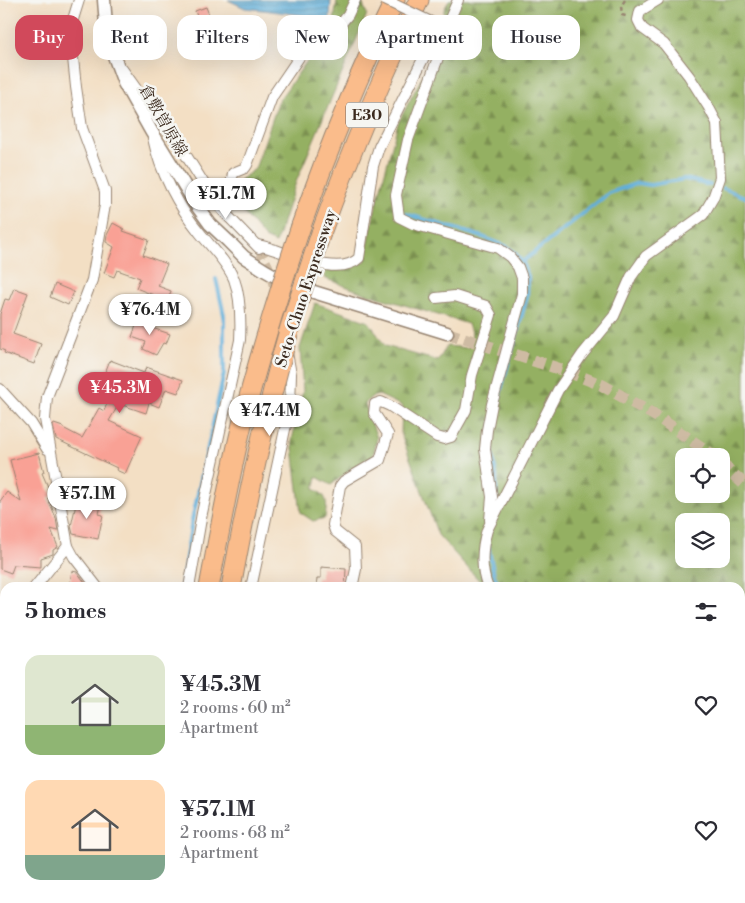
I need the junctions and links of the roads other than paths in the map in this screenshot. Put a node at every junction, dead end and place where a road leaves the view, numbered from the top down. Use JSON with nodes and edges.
{"nodes":[{"id":1,"x":79,"y":0,"type":"edge"},
{"id":2,"x":104,"y":0,"type":"edge"},
{"id":3,"x":355,"y":0,"type":"edge"},
{"id":4,"x":386,"y":0,"type":"edge"},
{"id":5,"x":395,"y":0,"type":"edge"},
{"id":6,"x":419,"y":0,"type":"edge"},
{"id":7,"x":458,"y":0,"type":"edge"},
{"id":8,"x":658,"y":0,"type":"edge"},
{"id":9,"x":105,"y":15,"type":"edge"},
{"id":10,"x":417,"y":15,"type":"edge"},
{"id":11,"x":451,"y":15,"type":"edge"},
{"id":12,"x":116,"y":60,"type":"joint"},
{"id":13,"x":422,"y":60,"type":"edge"},
{"id":14,"x":437,"y":60,"type":"edge"},
{"id":15,"x":151,"y":132,"type":"junction"},
{"id":16,"x":223,"y":210,"type":"junction"},
{"id":17,"x":274,"y":286,"type":"tunnel mouth"},
{"id":18,"x":436,"y":298,"type":"dead end"},
{"id":19,"x":447,"y":333,"type":"tunnel mouth"},
{"id":20,"x":0,"y":389,"type":"edge"},
{"id":21,"x":50,"y":454,"type":"junction"},
{"id":22,"x":490,"y":524,"type":"junction"},
{"id":23,"x":68,"y":546,"type":"junction"},
{"id":24,"x":39,"y":582,"type":"edge"},
{"id":25,"x":93,"y":582,"type":"edge"},
{"id":26,"x":190,"y":582,"type":"edge"},
{"id":27,"x":210,"y":582,"type":"edge"},
{"id":28,"x":232,"y":582,"type":"edge"},
{"id":29,"x":252,"y":582,"type":"edge"},
{"id":30,"x":353,"y":582,"type":"edge"},
{"id":31,"x":486,"y":582,"type":"edge"}],
"edges":[{"from":1,"to":21,"type":"street"},
{"from":2,"to":9,"type":"street","name":"倉敷曽原線"},
{"from":3,"to":16,"type":"street"},
{"from":4,"to":10,"type":"street","bridge":true},
{"from":5,"to":27,"type":"highway","name":"Seto-Chuo Expressway","number":"E30","bridge":true},
{"from":6,"to":28,"type":"highway","name":"Seto-Chuo Expressway","number":"E30","bridge":true},
{"from":7,"to":11,"type":"street"},
{"from":8,"to":22,"type":"street"},
{"from":12,"to":15,"type":"street","name":"倉敷曽原線"},
{"from":12,"to":16,"type":"street"},
{"from":13,"to":16,"type":"street"},
{"from":14,"to":22,"type":"street"},
{"from":15,"to":19,"type":"street","name":"倉敷曽原線"},
{"from":15,"to":26,"type":"street"},
{"from":17,"to":29,"type":"street"},
{"from":18,"to":30,"type":"street"},
{"from":20,"to":21,"type":"street"},
{"from":21,"to":23,"type":"street"},
{"from":22,"to":31,"type":"street"},
{"from":23,"to":24,"type":"street"},
{"from":23,"to":25,"type":"street"}]}
